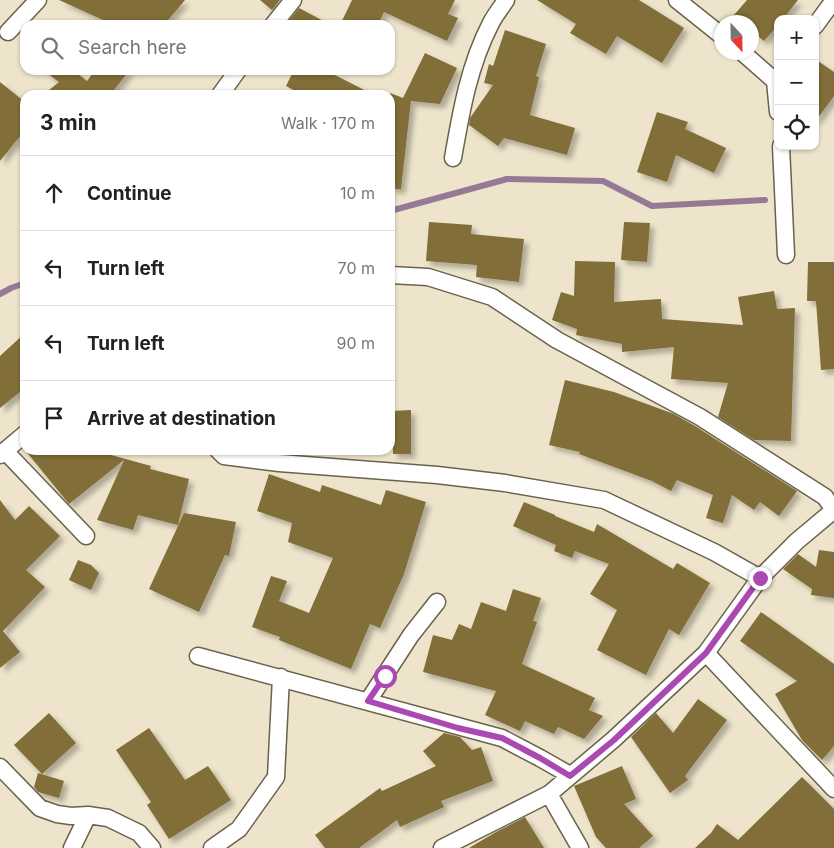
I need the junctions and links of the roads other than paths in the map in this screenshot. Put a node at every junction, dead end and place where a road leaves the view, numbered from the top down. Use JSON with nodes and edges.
{"nodes":[{"id":1,"x":38,"y":0,"type":"edge"},
{"id":2,"x":293,"y":0,"type":"edge"},
{"id":3,"x":834,"y":0,"type":"edge"},
{"id":4,"x":501,"y":1,"type":"edge"},
{"id":5,"x":681,"y":1,"type":"edge"},
{"id":6,"x":277,"y":20,"type":"edge"},
{"id":7,"x":819,"y":21,"type":"edge"},
{"id":8,"x":714,"y":29,"type":"edge"},
{"id":9,"x":8,"y":32,"type":"dead end"},
{"id":10,"x":752,"y":60,"type":"edge"},
{"id":11,"x":234,"y":75,"type":"edge"},
{"id":12,"x":774,"y":77,"type":"edge"},
{"id":13,"x":224,"y":90,"type":"edge"},
{"id":14,"x":781,"y":150,"type":"edge"},
{"id":15,"x":453,"y":158,"type":"dead end"},
{"id":16,"x":786,"y":255,"type":"dead end"},
{"id":17,"x":395,"y":275,"type":"edge"},
{"id":18,"x":20,"y":438,"type":"edge"},
{"id":19,"x":3,"y":453,"type":"edge"},
{"id":20,"x":223,"y":455,"type":"edge"},
{"id":21,"x":834,"y":510,"type":"edge"},
{"id":22,"x":86,"y":536,"type":"dead end"},
{"id":23,"x":760,"y":578,"type":"junction"},
{"id":24,"x":437,"y":602,"type":"dead end"},
{"id":25,"x":706,"y":653,"type":"junction"},
{"id":26,"x":198,"y":656,"type":"dead end"},
{"id":27,"x":281,"y":677,"type":"junction"},
{"id":28,"x":368,"y":701,"type":"junction"},
{"id":29,"x":0,"y":766,"type":"edge"},
{"id":30,"x":570,"y":776,"type":"junction"},
{"id":31,"x":834,"y":789,"type":"edge"},
{"id":32,"x":549,"y":794,"type":"junction"},
{"id":33,"x":88,"y":815,"type":"junction"},
{"id":34,"x":72,"y":848,"type":"edge"},
{"id":35,"x":152,"y":848,"type":"edge"},
{"id":36,"x":212,"y":848,"type":"edge"},
{"id":37,"x":442,"y":848,"type":"edge"},
{"id":38,"x":580,"y":848,"type":"edge"}],
"edges":[{"from":1,"to":9,"type":"street"},
{"from":2,"to":6,"type":"street"},
{"from":3,"to":7,"type":"street"},
{"from":4,"to":15,"type":"street"},
{"from":5,"to":8,"type":"street"},
{"from":10,"to":12,"type":"street"},
{"from":11,"to":13,"type":"street"},
{"from":14,"to":16,"type":"street"},
{"from":17,"to":21,"type":"street"},
{"from":18,"to":19,"type":"street"},
{"from":19,"to":22,"type":"street"},
{"from":20,"to":23,"type":"street"},
{"from":21,"to":23,"type":"street"},
{"from":23,"to":25,"type":"street"},
{"from":24,"to":28,"type":"street"},
{"from":25,"to":30,"type":"street"},
{"from":25,"to":31,"type":"street"},
{"from":26,"to":27,"type":"street"},
{"from":27,"to":28,"type":"street"},
{"from":27,"to":36,"type":"street"},
{"from":28,"to":30,"type":"street"},
{"from":29,"to":33,"type":"street"},
{"from":30,"to":32,"type":"street"},
{"from":32,"to":37,"type":"street"},
{"from":32,"to":38,"type":"street"},
{"from":33,"to":34,"type":"street"},
{"from":33,"to":35,"type":"street"}]}
